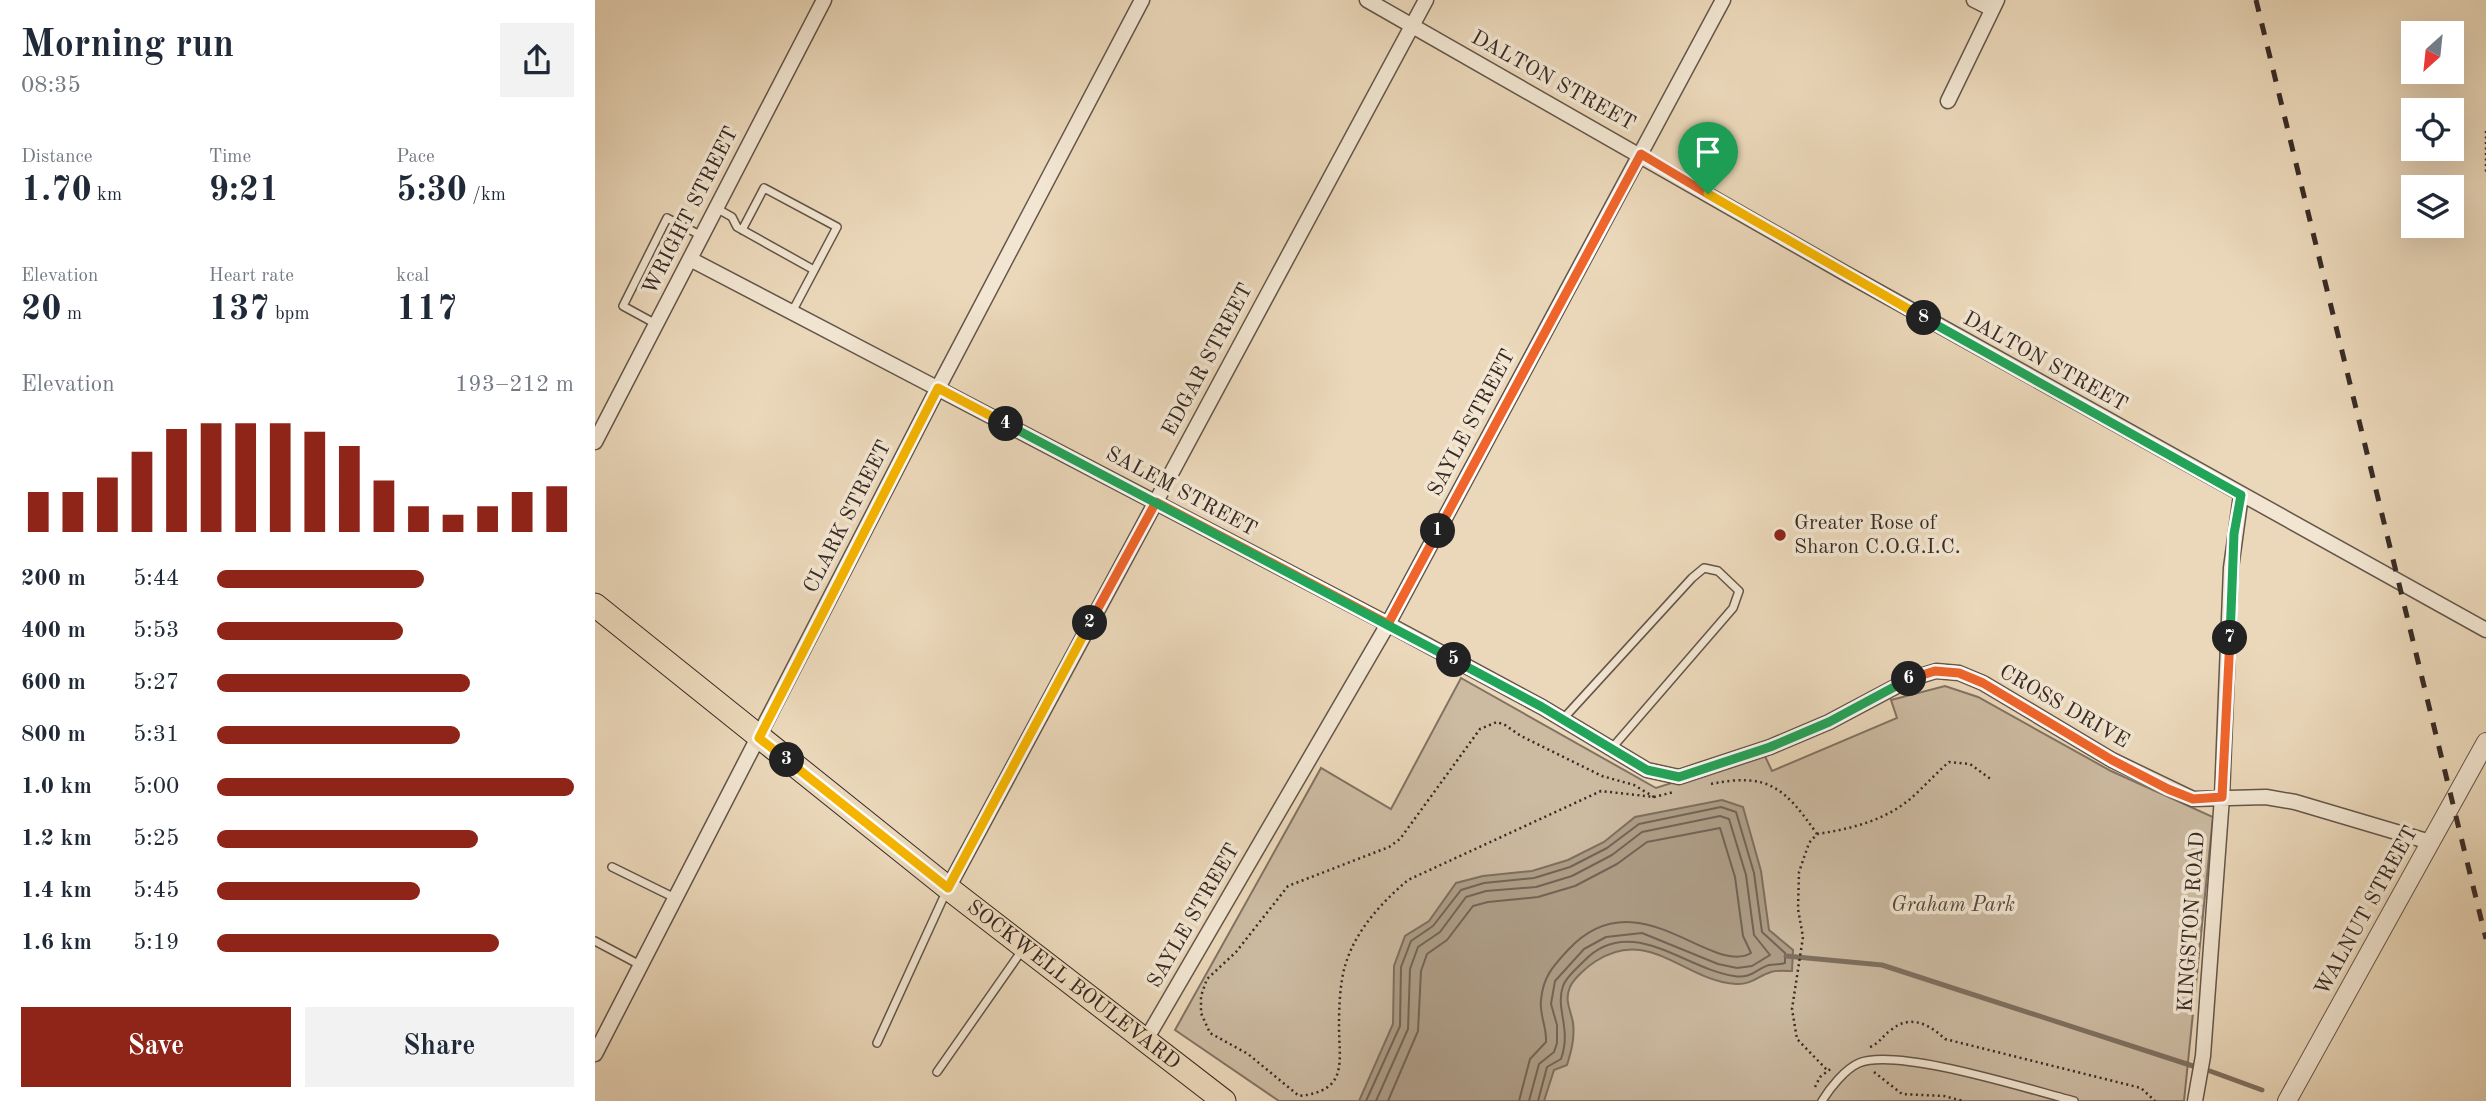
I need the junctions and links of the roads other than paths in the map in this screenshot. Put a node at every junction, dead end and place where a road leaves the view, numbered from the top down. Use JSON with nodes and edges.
{"nodes":[{"id":1,"x":824,"y":0,"type":"edge"},
{"id":2,"x":1142,"y":0,"type":"edge"},
{"id":3,"x":1367,"y":0,"type":"edge"},
{"id":4,"x":1426,"y":0,"type":"edge"},
{"id":5,"x":1723,"y":0,"type":"edge"},
{"id":6,"x":1974,"y":0,"type":"edge"},
{"id":7,"x":1994,"y":5,"type":"edge"},
{"id":8,"x":1412,"y":25,"type":"junction"},
{"id":9,"x":1948,"y":101,"type":"dead end"},
{"id":10,"x":1641,"y":154,"type":"junction"},
{"id":11,"x":716,"y":208,"type":"junction"},
{"id":12,"x":742,"y":230,"type":"junction"},
{"id":13,"x":702,"y":236,"type":"junction"},
{"id":14,"x":690,"y":259,"type":"junction"},
{"id":15,"x":814,"y":270,"type":"junction"},
{"id":16,"x":792,"y":312,"type":"junction"},
{"id":17,"x":656,"y":324,"type":"junction"},
{"id":18,"x":938,"y":388,"type":"junction"},
{"id":19,"x":595,"y":442,"type":"edge"},
{"id":20,"x":2241,"y":495,"type":"junction"},
{"id":21,"x":1156,"y":502,"type":"junction"},
{"id":22,"x":595,"y":605,"type":"edge"},
{"id":23,"x":1388,"y":624,"type":"junction"},
{"id":24,"x":2486,"y":630,"type":"edge"},
{"id":25,"x":1563,"y":719,"type":"junction"},
{"id":26,"x":759,"y":738,"type":"junction"},
{"id":27,"x":2486,"y":742,"type":"edge"},
{"id":28,"x":1612,"y":749,"type":"junction"},
{"id":29,"x":1647,"y":770,"type":"joint"},
{"id":30,"x":2222,"y":797,"type":"junction"},
{"id":31,"x":2430,"y":842,"type":"junction"},
{"id":32,"x":611,"y":867,"type":"dead end"},
{"id":33,"x":948,"y":888,"type":"junction"},
{"id":34,"x":675,"y":899,"type":"junction"},
{"id":35,"x":595,"y":941,"type":"edge"},
{"id":36,"x":1024,"y":948,"type":"junction"},
{"id":37,"x":641,"y":965,"type":"junction"},
{"id":38,"x":877,"y":1043,"type":"dead end"},
{"id":39,"x":1144,"y":1043,"type":"junction"},
{"id":40,"x":595,"y":1054,"type":"edge"},
{"id":41,"x":937,"y":1072,"type":"dead end"},
{"id":42,"x":1224,"y":1101,"type":"edge"},
{"id":43,"x":1822,"y":1101,"type":"edge"},
{"id":44,"x":2074,"y":1101,"type":"edge"},
{"id":45,"x":2195,"y":1101,"type":"edge"},
{"id":46,"x":2287,"y":1101,"type":"edge"}],
"edges":[{"from":1,"to":11,"type":"street","name":"WRIGHT STREET"},
{"from":2,"to":18,"type":"street","name":"CLARK STREET"},
{"from":3,"to":8,"type":"street","name":"DALTON STREET"},
{"from":4,"to":8,"type":"street","name":"EDGAR STREET"},
{"from":5,"to":10,"type":"street","name":"SAYLE STREET"},
{"from":6,"to":7,"type":"street"},
{"from":7,"to":9,"type":"street"},
{"from":8,"to":10,"type":"street","name":"DALTON STREET"},
{"from":8,"to":21,"type":"street","name":"EDGAR STREET"},
{"from":10,"to":20,"type":"street","name":"DALTON STREET"},
{"from":10,"to":23,"type":"street","name":"SAYLE STREET"},
{"from":11,"to":12,"type":"lane"},
{"from":11,"to":13,"type":"street","name":"WRIGHT STREET"},
{"from":12,"to":15,"type":"lane"},
{"from":12,"to":15,"type":"lane"},
{"from":13,"to":14,"type":"street","name":"WRIGHT STREET"},
{"from":13,"to":17,"type":"lane"},
{"from":14,"to":16,"type":"street","name":"SALEM STREET"},
{"from":14,"to":17,"type":"street","name":"WRIGHT STREET"},
{"from":15,"to":16,"type":"lane"},
{"from":16,"to":18,"type":"street","name":"SALEM STREET"},
{"from":17,"to":19,"type":"street","name":"WRIGHT STREET"},
{"from":18,"to":21,"type":"street","name":"SALEM STREET"},
{"from":18,"to":26,"type":"street","name":"CLARK STREET"},
{"from":20,"to":24,"type":"street","name":"DALTON STREET"},
{"from":20,"to":30,"type":"street","name":"KINGSTON ROAD"},
{"from":21,"to":23,"type":"street","name":"SALEM STREET"},
{"from":21,"to":33,"type":"street","name":"EDGAR STREET"},
{"from":22,"to":26,"type":"main road","name":"SOCKWELL BOULEVARD"},
{"from":23,"to":25,"type":"street","name":"SALEM STREET"},
{"from":23,"to":39,"type":"street","name":"SAYLE STREET"},
{"from":25,"to":28,"type":"street","name":"SALEM STREET"},
{"from":25,"to":28,"type":"lane"},
{"from":26,"to":33,"type":"main road","name":"SOCKWELL BOULEVARD"},
{"from":26,"to":34,"type":"street","name":"CLARK STREET"},
{"from":27,"to":31,"type":"street","name":"WALNUT STREET"},
{"from":28,"to":29,"type":"street","name":"SALEM STREET"},
{"from":29,"to":30,"type":"street","name":"CROSS DRIVE"},
{"from":30,"to":31,"type":"street","name":"CROSS DRIVE"},
{"from":30,"to":45,"type":"street","name":"KINGSTON ROAD"},
{"from":31,"to":46,"type":"street","name":"WALNUT STREET"},
{"from":32,"to":34,"type":"lane"},
{"from":33,"to":36,"type":"main road","name":"SOCKWELL BOULEVARD"},
{"from":33,"to":38,"type":"lane"},
{"from":34,"to":37,"type":"street","name":"CLARK STREET"},
{"from":35,"to":37,"type":"lane"},
{"from":36,"to":39,"type":"main road","name":"SOCKWELL BOULEVARD"},
{"from":36,"to":41,"type":"lane"},
{"from":37,"to":40,"type":"street","name":"CLARK STREET"},
{"from":39,"to":42,"type":"main road","name":"SOCKWELL BOULEVARD"},
{"from":43,"to":44,"type":"lane"}]}
